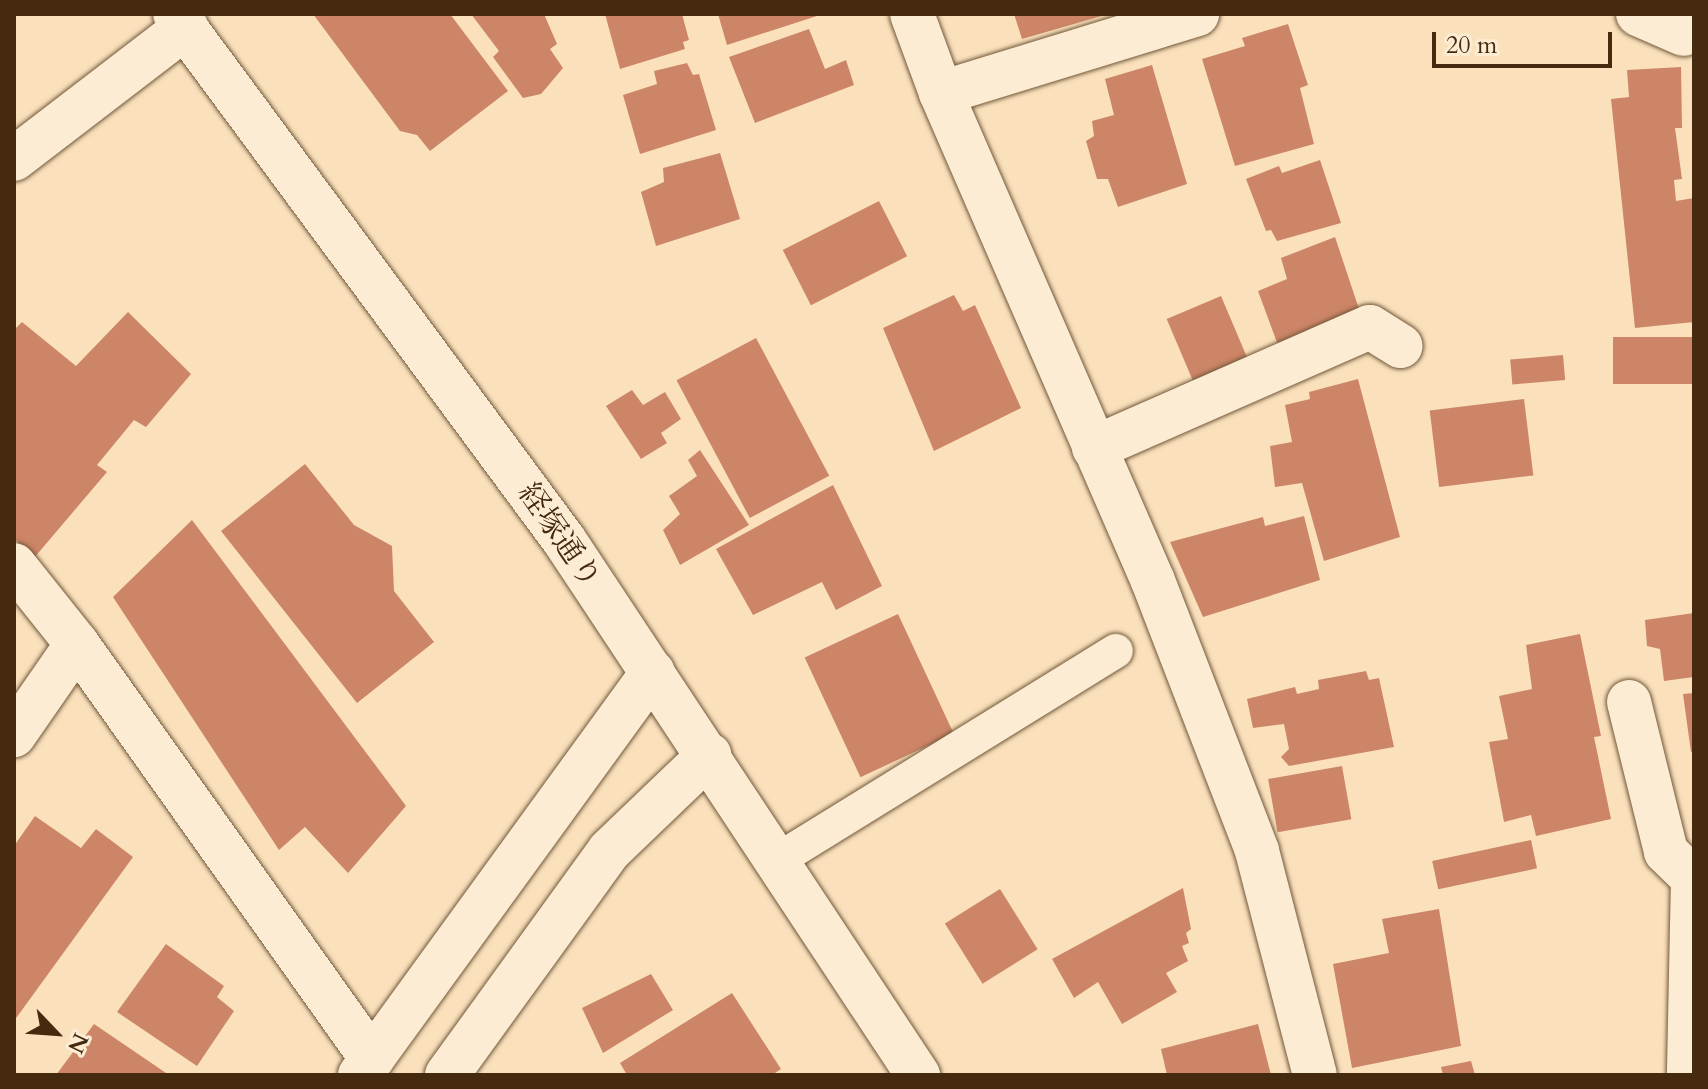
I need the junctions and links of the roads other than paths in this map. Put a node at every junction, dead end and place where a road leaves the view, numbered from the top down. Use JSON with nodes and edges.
{"nodes":[{"id":1,"x":912,"y":14,"type":"edge"},
{"id":2,"x":1197,"y":14,"type":"edge"},
{"id":3,"x":1638,"y":14,"type":"edge"},
{"id":4,"x":180,"y":20,"type":"edge"},
{"id":5,"x":1684,"y":34,"type":"dead end"},
{"id":6,"x":941,"y":93,"type":"junction"},
{"id":7,"x":14,"y":159,"type":"edge"},
{"id":8,"x":1400,"y":346,"type":"dead end"},
{"id":9,"x":1094,"y":448,"type":"junction"},
{"id":10,"x":14,"y":565,"type":"edge"},
{"id":11,"x":77,"y":644,"type":"junction"},
{"id":12,"x":1116,"y":651,"type":"dead end"},
{"id":13,"x":653,"y":672,"type":"junction"},
{"id":14,"x":1629,"y":702,"type":"dead end"},
{"id":15,"x":14,"y":735,"type":"edge"},
{"id":16,"x":709,"y":755,"type":"junction"},
{"id":17,"x":779,"y":859,"type":"junction"},
{"id":18,"x":366,"y":1067,"type":"edge"},
{"id":19,"x":447,"y":1075,"type":"edge"},
{"id":20,"x":918,"y":1075,"type":"edge"},
{"id":21,"x":1315,"y":1075,"type":"edge"},
{"id":22,"x":1689,"y":1075,"type":"edge"}],
"edges":[{"from":1,"to":6,"type":"street"},
{"from":2,"to":6,"type":"street"},
{"from":3,"to":5,"type":"street"},
{"from":4,"to":7,"type":"street"},
{"from":4,"to":13,"type":"street","name":"経塚通り"},
{"from":6,"to":9,"type":"street"},
{"from":8,"to":9,"type":"street"},
{"from":9,"to":21,"type":"street"},
{"from":10,"to":11,"type":"street"},
{"from":11,"to":15,"type":"street"},
{"from":11,"to":18,"type":"street"},
{"from":12,"to":17,"type":"lane"},
{"from":13,"to":16,"type":"street","name":"経塚通り"},
{"from":13,"to":18,"type":"street"},
{"from":14,"to":22,"type":"street"},
{"from":16,"to":17,"type":"street","name":"経塚通り"},
{"from":16,"to":19,"type":"street"},
{"from":17,"to":20,"type":"street","name":"経塚通り"}]}
